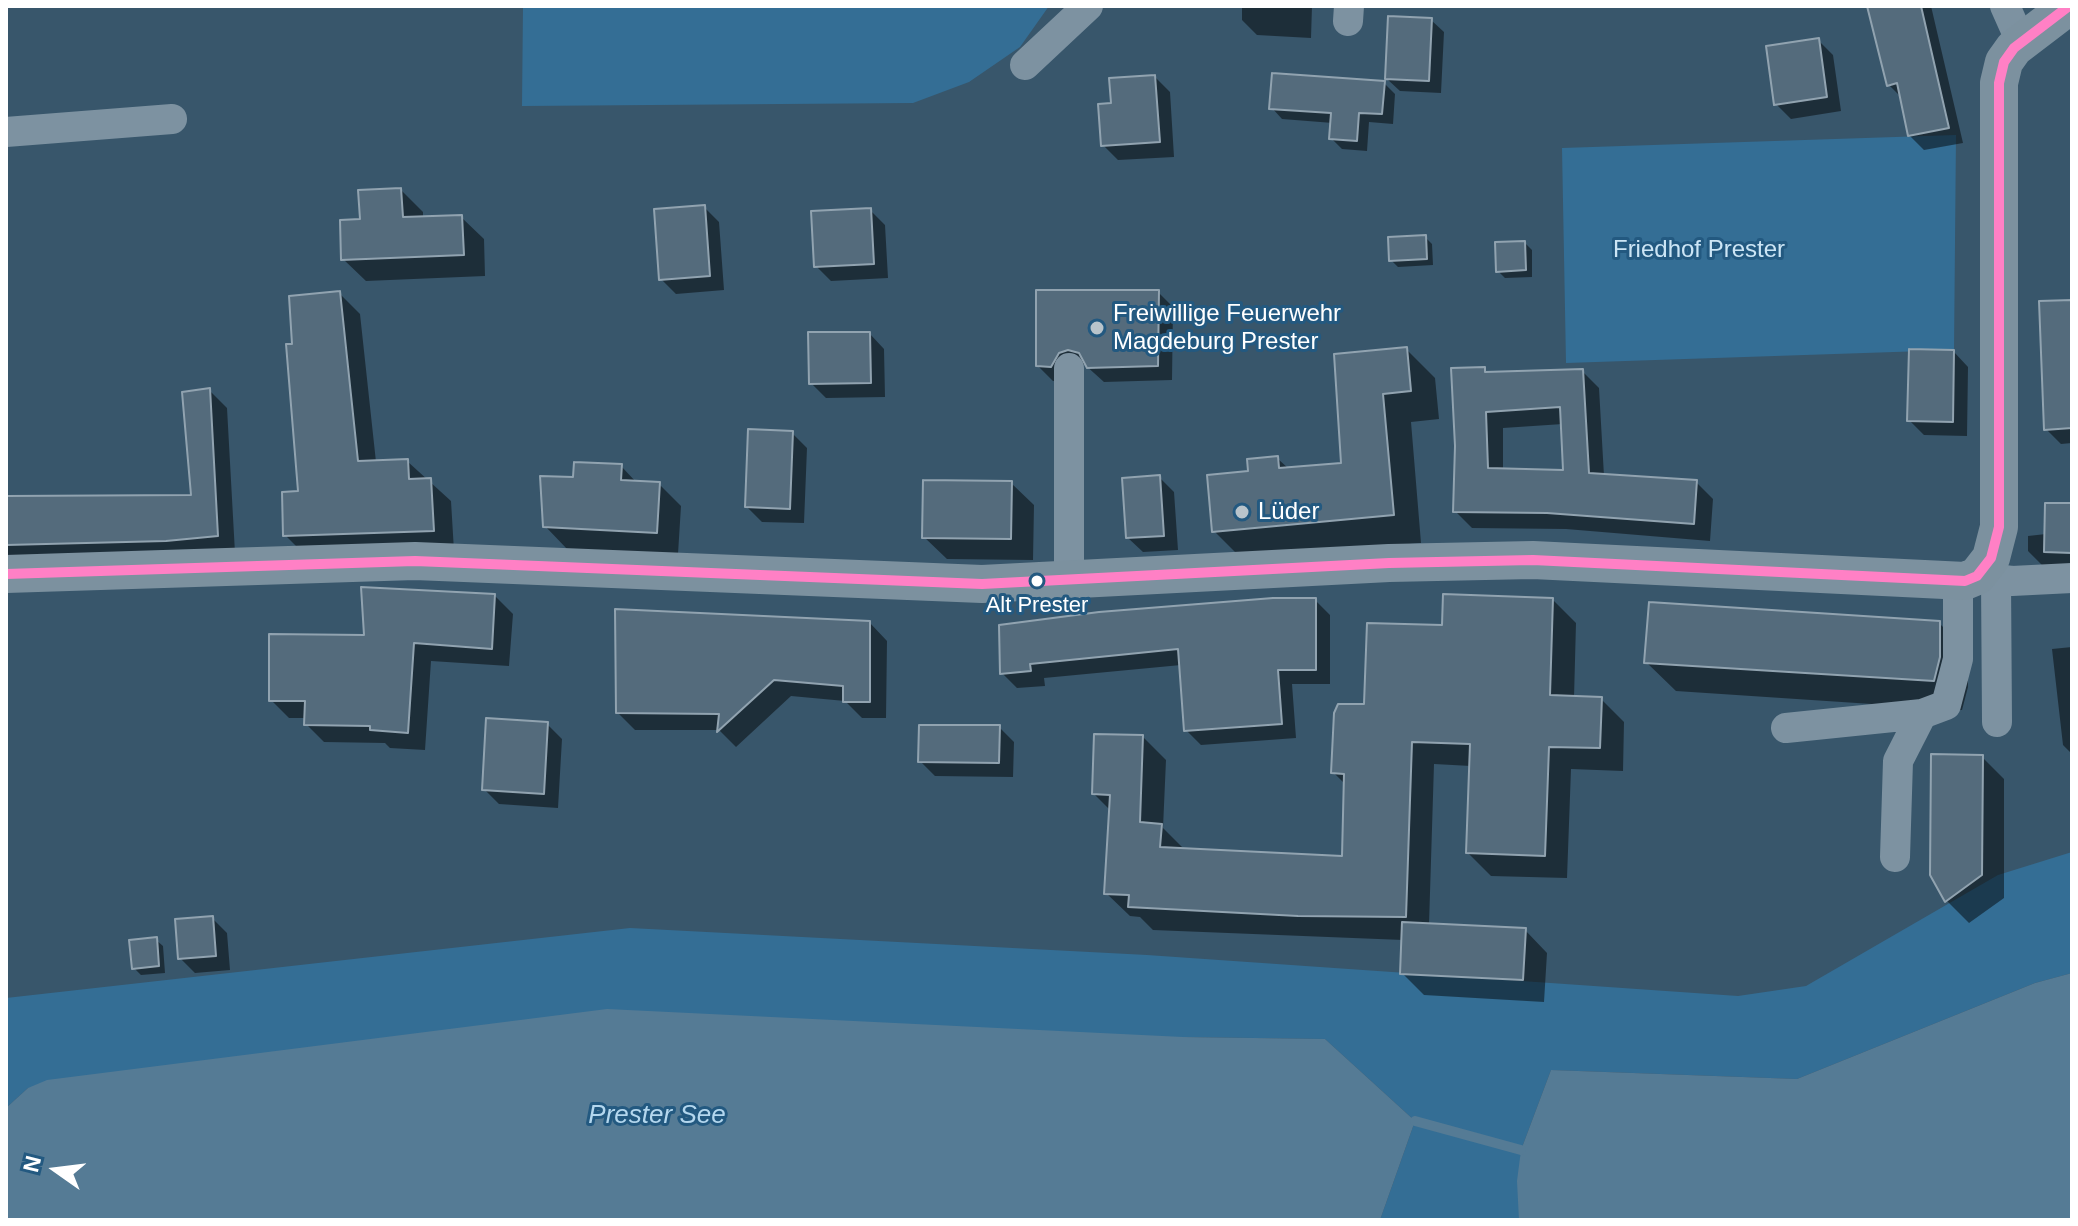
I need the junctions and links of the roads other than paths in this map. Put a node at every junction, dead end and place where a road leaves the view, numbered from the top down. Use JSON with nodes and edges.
{"nodes":[{"id":1,"x":1088,"y":6,"type":"edge"},
{"id":2,"x":2005,"y":6,"type":"edge"},
{"id":3,"x":2069,"y":6,"type":"edge"},
{"id":4,"x":2021,"y":42,"type":"junction"},
{"id":5,"x":1025,"y":65,"type":"dead end"},
{"id":6,"x":172,"y":119,"type":"dead end"},
{"id":7,"x":6,"y":132,"type":"edge"},
{"id":8,"x":1069,"y":368,"type":"dead end"},
{"id":9,"x":6,"y":574,"type":"edge"},
{"id":10,"x":2072,"y":578,"type":"edge"},
{"id":11,"x":1977,"y":579,"type":"junction"},
{"id":12,"x":1069,"y":583,"type":"junction"},
{"id":13,"x":1922,"y":714,"type":"junction"},
{"id":14,"x":1997,"y":722,"type":"dead end"},
{"id":15,"x":1786,"y":728,"type":"dead end"},
{"id":16,"x":1895,"y":857,"type":"dead end"}],
"edges":[{"from":1,"to":5,"type":"street"},
{"from":2,"to":4,"type":"street"},
{"from":3,"to":4,"type":"main road"},
{"from":4,"to":11,"type":"main road"},
{"from":6,"to":7,"type":"street"},
{"from":8,"to":12,"type":"street"},
{"from":9,"to":12,"type":"main road"},
{"from":10,"to":11,"type":"street"},
{"from":11,"to":12,"type":"main road"},
{"from":11,"to":13,"type":"street"},
{"from":11,"to":14,"type":"street"},
{"from":13,"to":15,"type":"street"},
{"from":13,"to":16,"type":"street"}]}
